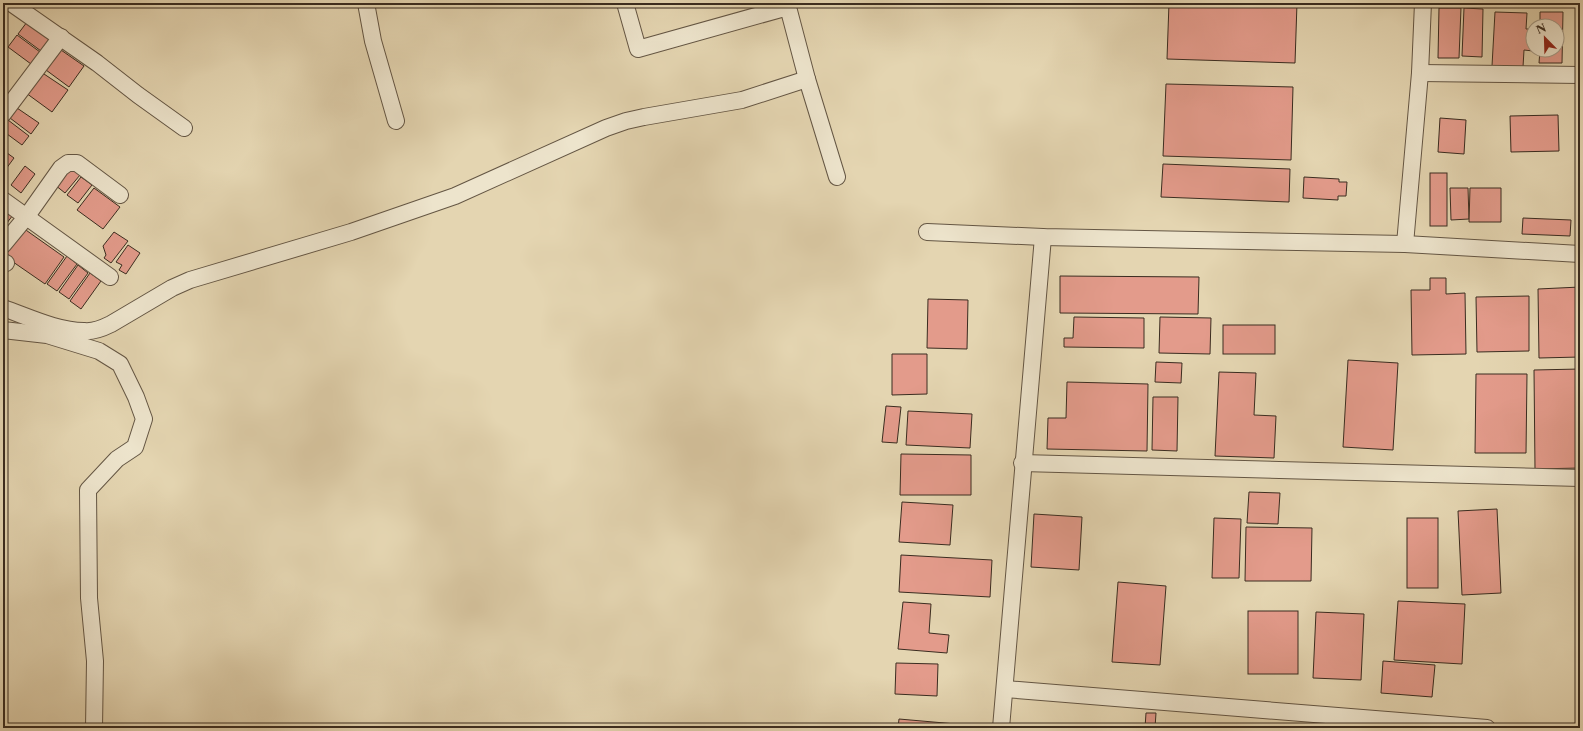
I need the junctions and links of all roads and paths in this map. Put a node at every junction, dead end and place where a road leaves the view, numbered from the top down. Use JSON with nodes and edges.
{"nodes":[{"id":1,"x":11,"y":3,"type":"edge"},
{"id":2,"x":366,"y":3,"type":"edge"},
{"id":3,"x":625,"y":3,"type":"edge"},
{"id":4,"x":1423,"y":3,"type":"edge"},
{"id":5,"x":61,"y":37,"type":"junction"},
{"id":6,"x":1420,"y":73,"type":"junction"},
{"id":7,"x":1580,"y":75,"type":"edge"},
{"id":8,"x":807,"y":79,"type":"junction"},
{"id":9,"x":3,"y":114,"type":"edge"},
{"id":10,"x":396,"y":121,"type":"dead end"},
{"id":11,"x":184,"y":128,"type":"dead end"},
{"id":12,"x":837,"y":177,"type":"dead end"},
{"id":13,"x":120,"y":195,"type":"dead end"},
{"id":14,"x":3,"y":200,"type":"edge"},
{"id":15,"x":27,"y":216,"type":"junction"},
{"id":16,"x":927,"y":232,"type":"dead end"},
{"id":17,"x":1043,"y":237,"type":"junction"},
{"id":18,"x":1405,"y":244,"type":"junction"},
{"id":19,"x":3,"y":245,"type":"edge"},
{"id":20,"x":1580,"y":254,"type":"edge"},
{"id":21,"x":110,"y":277,"type":"dead end"},
{"id":22,"x":3,"y":308,"type":"edge"},
{"id":23,"x":3,"y":330,"type":"edge"},
{"id":24,"x":1022,"y":463,"type":"junction"},
{"id":25,"x":1580,"y":478,"type":"edge"},
{"id":26,"x":1004,"y":688,"type":"junction"},
{"id":27,"x":94,"y":728,"type":"edge"},
{"id":28,"x":1001,"y":728,"type":"edge"},
{"id":29,"x":1487,"y":728,"type":"edge"}],
"edges":[{"from":1,"to":5,"type":"street"},
{"from":2,"to":10,"type":"street"},
{"from":3,"to":8,"type":"street"},
{"from":4,"to":6,"type":"street"},
{"from":5,"to":9,"type":"street"},
{"from":5,"to":11,"type":"street"},
{"from":6,"to":7,"type":"street"},
{"from":6,"to":18,"type":"street"},
{"from":8,"to":12,"type":"street"},
{"from":8,"to":22,"type":"street"},
{"from":13,"to":15,"type":"street"},
{"from":14,"to":15,"type":"street"},
{"from":15,"to":19,"type":"street"},
{"from":15,"to":21,"type":"street"},
{"from":16,"to":17,"type":"street"},
{"from":17,"to":18,"type":"street"},
{"from":17,"to":24,"type":"street"},
{"from":18,"to":20,"type":"street"},
{"from":23,"to":27,"type":"street"},
{"from":24,"to":25,"type":"street"},
{"from":24,"to":26,"type":"street"},
{"from":26,"to":28,"type":"street"},
{"from":26,"to":29,"type":"street"}]}
